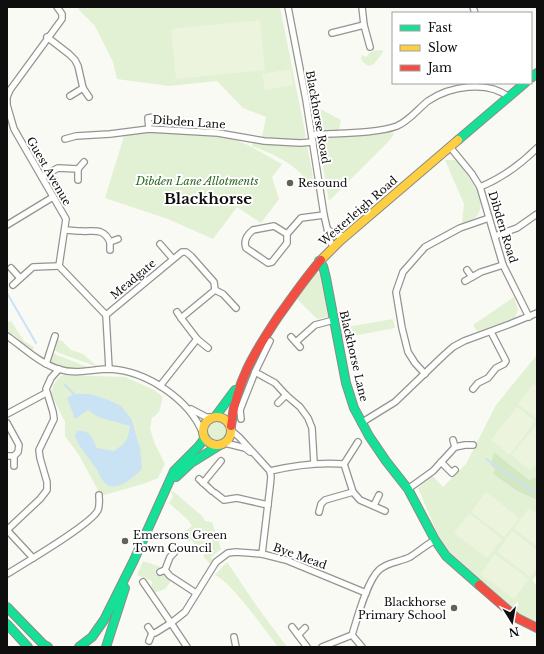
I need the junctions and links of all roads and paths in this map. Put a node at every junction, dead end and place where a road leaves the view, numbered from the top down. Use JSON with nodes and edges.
{"nodes":[{"id":1,"x":57,"y":7,"type":"edge"},
{"id":2,"x":288,"y":7,"type":"edge"},
{"id":3,"x":362,"y":7,"type":"edge"},
{"id":4,"x":364,"y":25,"type":"junction"},
{"id":5,"x":332,"y":33,"type":"dead end"},
{"id":6,"x":47,"y":37,"type":"junction"},
{"id":7,"x":370,"y":48,"type":"dead end"},
{"id":8,"x":524,"y":84,"type":"edge"},
{"id":9,"x":491,"y":86,"type":"edge"},
{"id":10,"x":83,"y":88,"type":"junction"},
{"id":11,"x":70,"y":96,"type":"dead end"},
{"id":12,"x":7,"y":97,"type":"edge"},
{"id":13,"x":89,"y":97,"type":"dead end"},
{"id":14,"x":509,"y":97,"type":"junction"},
{"id":15,"x":154,"y":118,"type":"dead end"},
{"id":16,"x":149,"y":129,"type":"junction"},
{"id":17,"x":312,"y":135,"type":"junction"},
{"id":18,"x":65,"y":139,"type":"dead end"},
{"id":19,"x":313,"y":142,"type":"junction"},
{"id":20,"x":450,"y":147,"type":"junction"},
{"id":21,"x":537,"y":148,"type":"edge"},
{"id":22,"x":84,"y":162,"type":"dead end"},
{"id":23,"x":78,"y":169,"type":"junction"},
{"id":24,"x":42,"y":177,"type":"junction"},
{"id":25,"x":78,"y":180,"type":"dead end"},
{"id":26,"x":480,"y":188,"type":"junction"},
{"id":27,"x":53,"y":197,"type":"junction"},
{"id":28,"x":537,"y":214,"type":"edge"},
{"id":29,"x":324,"y":215,"type":"junction"},
{"id":30,"x":489,"y":218,"type":"junction"},
{"id":31,"x":7,"y":225,"type":"edge"},
{"id":32,"x":65,"y":230,"type":"junction"},
{"id":33,"x":328,"y":230,"type":"junction"},
{"id":34,"x":287,"y":234,"type":"junction"},
{"id":35,"x":346,"y":236,"type":"junction"},
{"id":36,"x":495,"y":236,"type":"junction"},
{"id":37,"x":118,"y":239,"type":"dead end"},
{"id":38,"x":110,"y":242,"type":"junction"},
{"id":39,"x":160,"y":244,"type":"dead end"},
{"id":40,"x":333,"y":246,"type":"junction"},
{"id":41,"x":110,"y":250,"type":"dead end"},
{"id":42,"x":173,"y":259,"type":"junction"},
{"id":43,"x":319,"y":261,"type":"junction"},
{"id":44,"x":503,"y":265,"type":"junction"},
{"id":45,"x":59,"y":266,"type":"junction"},
{"id":46,"x":11,"y":268,"type":"dead end"},
{"id":47,"x":467,"y":270,"type":"dead end"},
{"id":48,"x":472,"y":277,"type":"junction"},
{"id":49,"x":20,"y":278,"type":"junction"},
{"id":50,"x":465,"y":281,"type":"dead end"},
{"id":51,"x":13,"y":285,"type":"dead end"},
{"id":52,"x":215,"y":290,"type":"junction"},
{"id":53,"x":236,"y":308,"type":"dead end"},
{"id":54,"x":176,"y":312,"type":"dead end"},
{"id":55,"x":537,"y":312,"type":"edge"},
{"id":56,"x":106,"y":315,"type":"junction"},
{"id":57,"x":529,"y":317,"type":"junction"},
{"id":58,"x":181,"y":318,"type":"junction"},
{"id":59,"x":334,"y":320,"type":"junction"},
{"id":60,"x":491,"y":332,"type":"junction"},
{"id":61,"x":7,"y":336,"type":"edge"},
{"id":62,"x":55,"y":336,"type":"dead end"},
{"id":63,"x":197,"y":339,"type":"junction"},
{"id":64,"x":270,"y":341,"type":"dead end"},
{"id":65,"x":296,"y":342,"type":"dead end"},
{"id":66,"x":208,"y":348,"type":"dead end"},
{"id":67,"x":46,"y":364,"type":"junction"},
{"id":68,"x":59,"y":369,"type":"junction"},
{"id":69,"x":109,"y":369,"type":"junction"},
{"id":70,"x":255,"y":372,"type":"junction"},
{"id":71,"x":425,"y":374,"type":"junction"},
{"id":72,"x":239,"y":385,"type":"junction"},
{"id":73,"x":160,"y":386,"type":"junction"},
{"id":74,"x":473,"y":389,"type":"dead end"},
{"id":75,"x":46,"y":393,"type":"junction"},
{"id":76,"x":286,"y":395,"type":"junction"},
{"id":77,"x":278,"y":404,"type":"dead end"},
{"id":78,"x":185,"y":406,"type":"junction"},
{"id":79,"x":7,"y":414,"type":"edge"},
{"id":80,"x":214,"y":417,"type":"junction"},
{"id":81,"x":241,"y":419,"type":"dead end"},
{"id":82,"x":7,"y":423,"type":"edge"},
{"id":83,"x":361,"y":423,"type":"junction"},
{"id":84,"x":231,"y":428,"type":"junction"},
{"id":85,"x":204,"y":436,"type":"junction"},
{"id":86,"x":358,"y":442,"type":"dead end"},
{"id":87,"x":223,"y":444,"type":"junction"},
{"id":88,"x":473,"y":445,"type":"dead end"},
{"id":89,"x":7,"y":456,"type":"edge"},
{"id":90,"x":14,"y":456,"type":"junction"},
{"id":91,"x":257,"y":456,"type":"junction"},
{"id":92,"x":221,"y":461,"type":"dead end"},
{"id":93,"x":441,"y":462,"type":"junction"},
{"id":94,"x":192,"y":463,"type":"junction"},
{"id":95,"x":314,"y":463,"type":"junction"},
{"id":96,"x":180,"y":464,"type":"junction"},
{"id":97,"x":344,"y":464,"type":"junction"},
{"id":98,"x":14,"y":466,"type":"dead end"},
{"id":99,"x":455,"y":470,"type":"dead end"},
{"id":100,"x":270,"y":471,"type":"junction"},
{"id":101,"x":408,"y":489,"type":"junction"},
{"id":102,"x":353,"y":492,"type":"junction"},
{"id":103,"x":163,"y":493,"type":"junction"},
{"id":104,"x":378,"y":494,"type":"dead end"},
{"id":105,"x":99,"y":495,"type":"dead end"},
{"id":106,"x":268,"y":505,"type":"junction"},
{"id":107,"x":374,"y":505,"type":"junction"},
{"id":108,"x":385,"y":511,"type":"dead end"},
{"id":109,"x":319,"y":512,"type":"dead end"},
{"id":110,"x":7,"y":530,"type":"edge"},
{"id":111,"x":435,"y":540,"type":"junction"},
{"id":112,"x":174,"y":553,"type":"dead end"},
{"id":113,"x":262,"y":554,"type":"junction"},
{"id":114,"x":33,"y":558,"type":"junction"},
{"id":115,"x":129,"y":572,"type":"junction"},
{"id":116,"x":7,"y":574,"type":"edge"},
{"id":117,"x":143,"y":582,"type":"dead end"},
{"id":118,"x":196,"y":593,"type":"junction"},
{"id":119,"x":366,"y":593,"type":"junction"},
{"id":120,"x":7,"y":607,"type":"edge"},
{"id":121,"x":171,"y":623,"type":"junction"},
{"id":122,"x":7,"y":624,"type":"edge"},
{"id":123,"x":292,"y":627,"type":"dead end"},
{"id":124,"x":148,"y":628,"type":"dead end"},
{"id":125,"x":305,"y":628,"type":"dead end"},
{"id":126,"x":537,"y":628,"type":"edge"},
{"id":127,"x":152,"y":634,"type":"junction"},
{"id":128,"x":352,"y":635,"type":"junction"},
{"id":129,"x":298,"y":636,"type":"junction"},
{"id":130,"x":234,"y":637,"type":"dead end"},
{"id":131,"x":149,"y":641,"type":"dead end"},
{"id":132,"x":28,"y":647,"type":"edge"},
{"id":133,"x":48,"y":647,"type":"edge"},
{"id":134,"x":79,"y":647,"type":"edge"},
{"id":135,"x":106,"y":647,"type":"edge"},
{"id":136,"x":187,"y":647,"type":"edge"},
{"id":137,"x":236,"y":647,"type":"edge"},
{"id":138,"x":307,"y":647,"type":"edge"},
{"id":139,"x":322,"y":647,"type":"edge"},
{"id":140,"x":362,"y":647,"type":"edge"}],
"edges":[{"from":1,"to":6,"type":"street","name":"Guest Avenue"},
{"from":2,"to":17,"type":"street","name":"Blackhorse Road"},
{"from":3,"to":4,"type":"street"},
{"from":4,"to":5,"type":"street"},
{"from":4,"to":7,"type":"street"},
{"from":6,"to":10,"type":"street"},
{"from":6,"to":12,"type":"street","name":"Guest Avenue"},
{"from":8,"to":14,"type":"main road","name":"Westerleigh Road"},
{"from":9,"to":14,"type":"street"},
{"from":9,"to":17,"type":"street"},
{"from":10,"to":11,"type":"street"},
{"from":10,"to":13,"type":"street"},
{"from":12,"to":24,"type":"street","name":"Guest Avenue"},
{"from":14,"to":20,"type":"main road","name":"Westerleigh Road"},
{"from":15,"to":16,"type":"street"},
{"from":16,"to":18,"type":"street","name":"Dibden Lane"},
{"from":16,"to":19,"type":"street","name":"Dibden Lane"},
{"from":17,"to":19,"type":"street","name":"Blackhorse Road"},
{"from":19,"to":29,"type":"street","name":"Blackhorse Road"},
{"from":20,"to":26,"type":"street","name":"Dibden Road"},
{"from":20,"to":35,"type":"main road","name":"Westerleigh Road"},
{"from":21,"to":26,"type":"street"},
{"from":22,"to":23,"type":"street"},
{"from":23,"to":24,"type":"street"},
{"from":23,"to":25,"type":"street"},
{"from":24,"to":27,"type":"street","name":"Guest Avenue"},
{"from":26,"to":30,"type":"street","name":"Dibden Road"},
{"from":27,"to":31,"type":"street"},
{"from":27,"to":32,"type":"street","name":"Guest Avenue"},
{"from":28,"to":36,"type":"street"},
{"from":29,"to":33,"type":"street","name":"Blackhorse Road"},
{"from":29,"to":34,"type":"street"},
{"from":30,"to":36,"type":"street","name":"Dibden Road"},
{"from":30,"to":71,"type":"street"},
{"from":32,"to":38,"type":"street"},
{"from":32,"to":45,"type":"street","name":"Guest Avenue"},
{"from":33,"to":35,"type":"street"},
{"from":33,"to":40,"type":"street","name":"Blackhorse Road"},
{"from":34,"to":34,"type":"street"},
{"from":35,"to":40,"type":"main road","name":"Westerleigh Road"},
{"from":36,"to":44,"type":"street","name":"Dibden Road"},
{"from":37,"to":38,"type":"street"},
{"from":38,"to":41,"type":"street"},
{"from":39,"to":42,"type":"street","name":"Meadgate"},
{"from":40,"to":43,"type":"main road","name":"Westerleigh Road"},
{"from":42,"to":52,"type":"street","name":"Meadgate"},
{"from":42,"to":56,"type":"street","name":"Meadgate"},
{"from":43,"to":59,"type":"main road","name":"Blackhorse Lane"},
{"from":43,"to":72,"type":"main road","name":"Westerleigh Road"},
{"from":44,"to":48,"type":"street"},
{"from":44,"to":57,"type":"street","name":"Dibden Road"},
{"from":45,"to":49,"type":"street"},
{"from":45,"to":56,"type":"street"},
{"from":46,"to":49,"type":"street"},
{"from":47,"to":48,"type":"street"},
{"from":48,"to":50,"type":"street"},
{"from":49,"to":51,"type":"street"},
{"from":52,"to":53,"type":"street","name":"Meadgate"},
{"from":52,"to":58,"type":"street"},
{"from":54,"to":58,"type":"street"},
{"from":55,"to":57,"type":"street"},
{"from":56,"to":69,"type":"street"},
{"from":57,"to":60,"type":"street"},
{"from":58,"to":63,"type":"street"},
{"from":59,"to":65,"type":"street"},
{"from":59,"to":83,"type":"main road","name":"Blackhorse Lane"},
{"from":60,"to":71,"type":"street"},
{"from":60,"to":74,"type":"street"},
{"from":61,"to":67,"type":"street"},
{"from":62,"to":67,"type":"street"},
{"from":63,"to":66,"type":"street"},
{"from":63,"to":73,"type":"street"},
{"from":64,"to":70,"type":"street"},
{"from":67,"to":68,"type":"street"},
{"from":68,"to":69,"type":"street"},
{"from":68,"to":75,"type":"street"},
{"from":69,"to":73,"type":"street"},
{"from":70,"to":76,"type":"street"},
{"from":70,"to":81,"type":"street"},
{"from":71,"to":83,"type":"street"},
{"from":72,"to":80,"type":"main road","name":"Westerleigh Road"},
{"from":72,"to":84,"type":"main road","name":"Westerleigh Road"},
{"from":73,"to":78,"type":"street"},
{"from":75,"to":79,"type":"street"},
{"from":75,"to":110,"type":"street"},
{"from":76,"to":77,"type":"street"},
{"from":76,"to":95,"type":"street"},
{"from":78,"to":80,"type":"street"},
{"from":78,"to":85,"type":"street"},
{"from":80,"to":84,"type":"main road"},
{"from":80,"to":85,"type":"main road"},
{"from":82,"to":90,"type":"street"},
{"from":83,"to":101,"type":"main road","name":"Blackhorse Lane"},
{"from":84,"to":87,"type":"main road"},
{"from":84,"to":91,"type":"street"},
{"from":85,"to":87,"type":"main road"},
{"from":85,"to":96,"type":"main road"},
{"from":86,"to":97,"type":"street"},
{"from":87,"to":91,"type":"street"},
{"from":87,"to":94,"type":"main road"},
{"from":88,"to":93,"type":"street"},
{"from":89,"to":90,"type":"street"},
{"from":90,"to":98,"type":"street"},
{"from":91,"to":100,"type":"street"},
{"from":92,"to":106,"type":"street"},
{"from":93,"to":99,"type":"street"},
{"from":93,"to":101,"type":"street"},
{"from":94,"to":96,"type":"main road"},
{"from":94,"to":103,"type":"main road"},
{"from":95,"to":97,"type":"street"},
{"from":95,"to":100,"type":"street"},
{"from":96,"to":103,"type":"main road"},
{"from":97,"to":102,"type":"street"},
{"from":100,"to":106,"type":"street"},
{"from":101,"to":111,"type":"main road","name":"Blackhorse Lane"},
{"from":102,"to":107,"type":"street"},
{"from":102,"to":109,"type":"street"},
{"from":103,"to":115,"type":"main road"},
{"from":104,"to":107,"type":"street"},
{"from":105,"to":114,"type":"street"},
{"from":106,"to":113,"type":"street"},
{"from":107,"to":108,"type":"street"},
{"from":110,"to":114,"type":"street"},
{"from":111,"to":119,"type":"street"},
{"from":111,"to":126,"type":"main road","name":"Blackhorse Lane"},
{"from":112,"to":118,"type":"street"},
{"from":113,"to":118,"type":"street","name":"Bye Mead"},
{"from":113,"to":119,"type":"street","name":"Bye Mead"},
{"from":114,"to":116,"type":"street"},
{"from":115,"to":134,"type":"main road"},
{"from":115,"to":135,"type":"main road"},
{"from":117,"to":121,"type":"street"},
{"from":118,"to":121,"type":"street","name":"Bye Mead"},
{"from":119,"to":128,"type":"street"},
{"from":120,"to":133,"type":"main road"},
{"from":121,"to":127,"type":"street","name":"Bye Mead"},
{"from":121,"to":136,"type":"street"},
{"from":122,"to":132,"type":"main road"},
{"from":123,"to":129,"type":"street"},
{"from":124,"to":127,"type":"street"},
{"from":125,"to":129,"type":"street"},
{"from":127,"to":131,"type":"street"},
{"from":128,"to":139,"type":"street"},
{"from":128,"to":140,"type":"street"},
{"from":129,"to":138,"type":"street"},
{"from":130,"to":137,"type":"street"}]}
